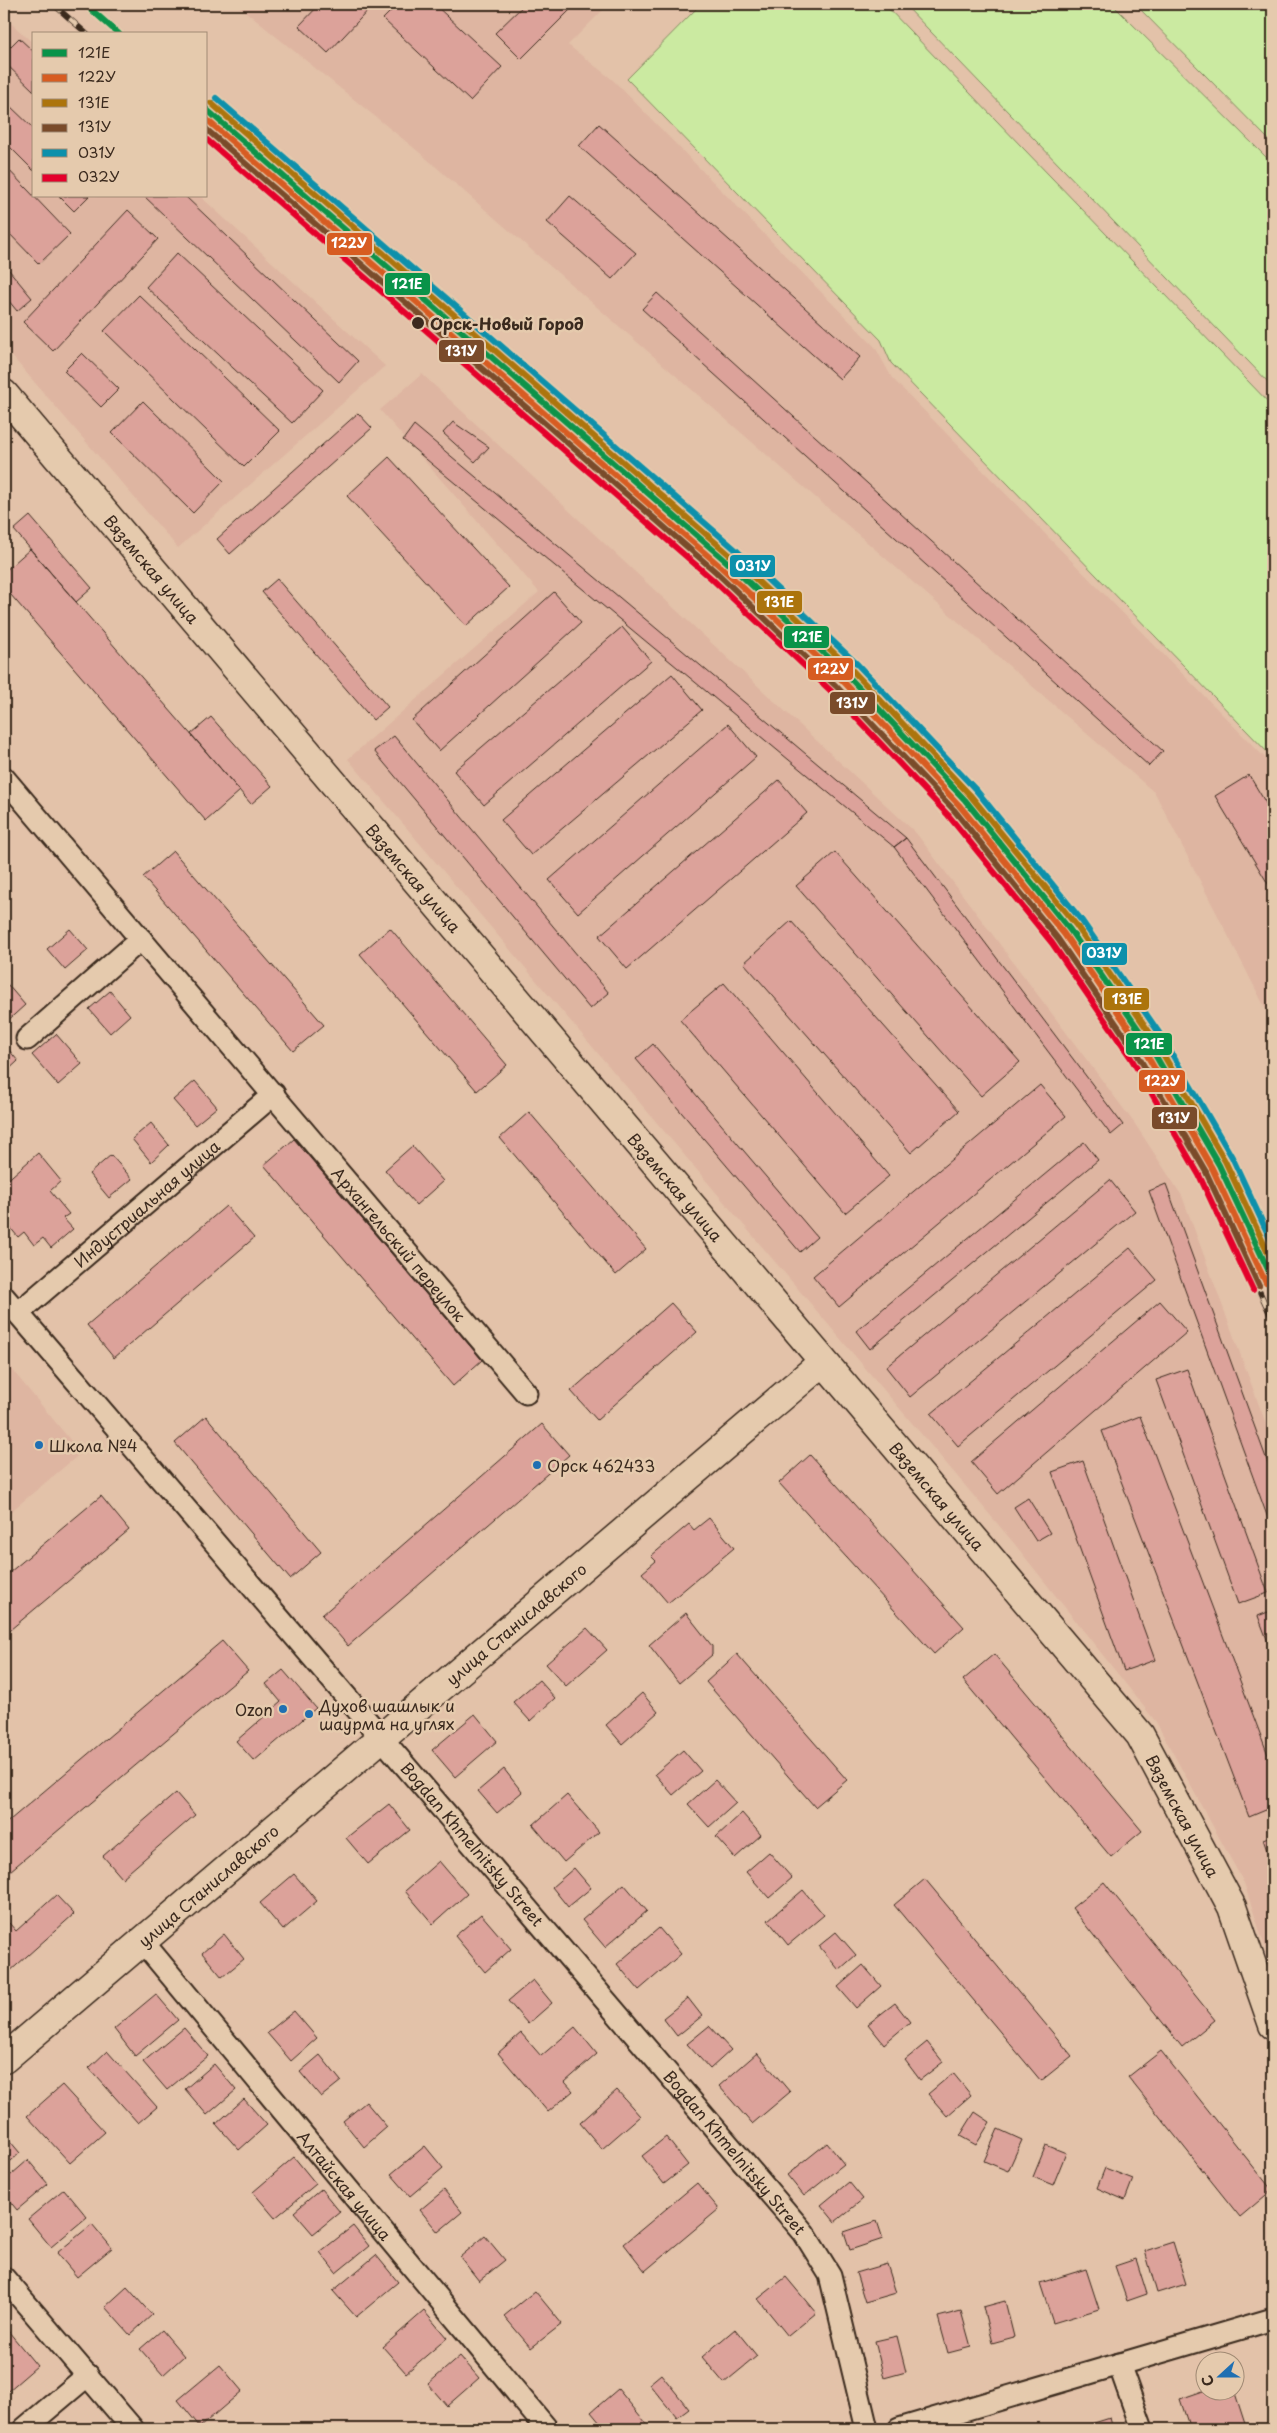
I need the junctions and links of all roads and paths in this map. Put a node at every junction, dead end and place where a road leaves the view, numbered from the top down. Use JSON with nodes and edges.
{"nodes":[{"id":1,"x":4,"y":394,"type":"edge"},
{"id":2,"x":4,"y":778,"type":"edge"},
{"id":3,"x":141,"y":939,"type":"junction"},
{"id":4,"x":27,"y":1039,"type":"dead end"},
{"id":5,"x":274,"y":1094,"type":"junction"},
{"id":6,"x":4,"y":1297,"type":"edge"},
{"id":7,"x":18,"y":1313,"type":"junction"},
{"id":8,"x":823,"y":1362,"type":"junction"},
{"id":9,"x":526,"y":1393,"type":"dead end"},
{"id":10,"x":383,"y":1736,"type":"junction"},
{"id":11,"x":143,"y":1942,"type":"junction"},
{"id":12,"x":1273,"y":2025,"type":"edge"},
{"id":13,"x":4,"y":2059,"type":"edge"},
{"id":14,"x":4,"y":2278,"type":"edge"},
{"id":15,"x":1273,"y":2319,"type":"edge"},
{"id":16,"x":1120,"y":2364,"type":"junction"},
{"id":17,"x":88,"y":2375,"type":"junction"},
{"id":18,"x":24,"y":2429,"type":"edge"},
{"id":19,"x":133,"y":2429,"type":"edge"},
{"id":20,"x":547,"y":2429,"type":"edge"},
{"id":21,"x":868,"y":2429,"type":"edge"},
{"id":22,"x":900,"y":2429,"type":"edge"},
{"id":23,"x":1142,"y":2429,"type":"edge"}],
"edges":[{"from":1,"to":8,"type":"main road","name":"Вяземская улица"},
{"from":2,"to":3,"type":"street","name":"Архангельский переулок"},
{"from":3,"to":4,"type":"street"},
{"from":3,"to":5,"type":"street","name":"Архангельский переулок"},
{"from":5,"to":7,"type":"street","name":"Индустриальная улица"},
{"from":5,"to":9,"type":"street","name":"Архангельский переулок"},
{"from":6,"to":7,"type":"street","name":"Bogdan Khmelnitsky Street"},
{"from":7,"to":10,"type":"street","name":"Bogdan Khmelnitsky Street"},
{"from":8,"to":10,"type":"main road","name":"улица Станиславского"},
{"from":8,"to":12,"type":"main road","name":"Вяземская улица"},
{"from":10,"to":11,"type":"main road","name":"улица Станиславского"},
{"from":10,"to":21,"type":"street","name":"Bogdan Khmelnitsky Street"},
{"from":11,"to":13,"type":"main road","name":"улица Станиславского"},
{"from":11,"to":20,"type":"street","name":"Алтайская улица"},
{"from":14,"to":17,"type":"street"},
{"from":15,"to":16,"type":"street"},
{"from":16,"to":22,"type":"street"},
{"from":16,"to":23,"type":"street"},
{"from":17,"to":18,"type":"street"},
{"from":17,"to":19,"type":"street"}]}
